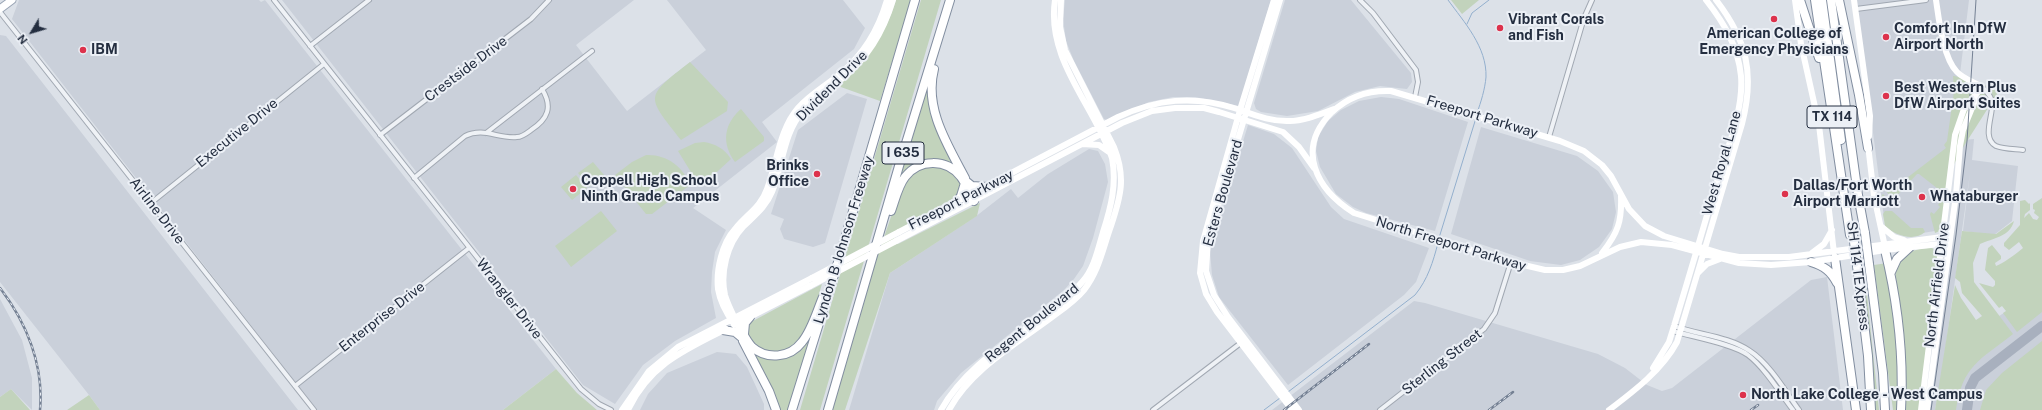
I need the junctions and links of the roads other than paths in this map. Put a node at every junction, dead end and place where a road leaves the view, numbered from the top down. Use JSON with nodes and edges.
{"nodes":[{"id":1,"x":12,"y":0,"type":"edge"},
{"id":2,"x":274,"y":0,"type":"edge"},
{"id":3,"x":369,"y":0,"type":"edge"},
{"id":4,"x":550,"y":0,"type":"edge"},
{"id":5,"x":887,"y":0,"type":"edge"},
{"id":6,"x":893,"y":0,"type":"edge"},
{"id":7,"x":915,"y":0,"type":"edge"},
{"id":8,"x":950,"y":0,"type":"edge"},
{"id":9,"x":1054,"y":0,"type":"edge"},
{"id":10,"x":1061,"y":0,"type":"edge"},
{"id":11,"x":1274,"y":0,"type":"edge"},
{"id":12,"x":1280,"y":0,"type":"edge"},
{"id":13,"x":1360,"y":0,"type":"edge"},
{"id":14,"x":1592,"y":0,"type":"edge"},
{"id":15,"x":1706,"y":0,"type":"edge"},
{"id":16,"x":1716,"y":0,"type":"edge"},
{"id":17,"x":1795,"y":0,"type":"edge"},
{"id":18,"x":1800,"y":0,"type":"edge"},
{"id":19,"x":1815,"y":0,"type":"edge"},
{"id":20,"x":1822,"y":0,"type":"edge"},
{"id":21,"x":1831,"y":0,"type":"edge"},
{"id":22,"x":1839,"y":0,"type":"edge"},
{"id":23,"x":1854,"y":0,"type":"edge"},
{"id":24,"x":1926,"y":0,"type":"edge"},
{"id":25,"x":1936,"y":0,"type":"edge"},
{"id":26,"x":1856,"y":9,"type":"junction"},
{"id":27,"x":0,"y":10,"type":"edge"},
{"id":28,"x":947,"y":12,"type":"junction"},
{"id":29,"x":310,"y":46,"type":"junction"},
{"id":30,"x":592,"y":52,"type":"dead end"},
{"id":31,"x":1747,"y":62,"type":"junction"},
{"id":32,"x":324,"y":64,"type":"junction"},
{"id":33,"x":1739,"y":64,"type":"junction"},
{"id":34,"x":1982,"y":87,"type":"junction"},
{"id":35,"x":542,"y":89,"type":"junction"},
{"id":36,"x":1415,"y":97,"type":"junction"},
{"id":37,"x":1828,"y":98,"type":"junction"},
{"id":38,"x":1188,"y":99,"type":"junction"},
{"id":39,"x":1337,"y":107,"type":"junction"},
{"id":40,"x":1163,"y":109,"type":"junction"},
{"id":41,"x":1243,"y":111,"type":"junction"},
{"id":42,"x":1241,"y":118,"type":"junction"},
{"id":43,"x":1102,"y":129,"type":"junction"},
{"id":44,"x":486,"y":133,"type":"junction"},
{"id":45,"x":380,"y":135,"type":"junction"},
{"id":46,"x":1549,"y":137,"type":"junction"},
{"id":47,"x":1081,"y":144,"type":"junction"},
{"id":48,"x":1729,"y":144,"type":"junction"},
{"id":49,"x":1736,"y":146,"type":"junction"},
{"id":50,"x":1868,"y":148,"type":"junction"},
{"id":51,"x":2023,"y":150,"type":"dead end"},
{"id":52,"x":1112,"y":156,"type":"junction"},
{"id":53,"x":780,"y":158,"type":"junction"},
{"id":54,"x":1317,"y":173,"type":"junction"},
{"id":55,"x":414,"y":178,"type":"junction"},
{"id":56,"x":966,"y":183,"type":"junction"},
{"id":57,"x":986,"y":187,"type":"junction"},
{"id":58,"x":1620,"y":194,"type":"junction"},
{"id":59,"x":973,"y":197,"type":"junction"},
{"id":60,"x":150,"y":203,"type":"junction"},
{"id":61,"x":956,"y":203,"type":"junction"},
{"id":62,"x":1881,"y":225,"type":"junction"},
{"id":63,"x":1832,"y":230,"type":"junction"},
{"id":64,"x":1852,"y":234,"type":"junction"},
{"id":65,"x":1947,"y":236,"type":"junction"},
{"id":66,"x":1946,"y":243,"type":"junction"},
{"id":67,"x":1908,"y":244,"type":"junction"},
{"id":68,"x":1928,"y":245,"type":"junction"},
{"id":69,"x":1885,"y":247,"type":"junction"},
{"id":70,"x":469,"y":248,"type":"junction"},
{"id":71,"x":1700,"y":250,"type":"junction"},
{"id":72,"x":1812,"y":253,"type":"junction"},
{"id":73,"x":1835,"y":254,"type":"junction"},
{"id":74,"x":1601,"y":255,"type":"junction"},
{"id":75,"x":1942,"y":256,"type":"junction"},
{"id":76,"x":839,"y":259,"type":"junction"},
{"id":77,"x":1720,"y":260,"type":"junction"},
{"id":78,"x":1775,"y":261,"type":"junction"},
{"id":79,"x":1510,"y":262,"type":"junction"},
{"id":80,"x":1811,"y":262,"type":"junction"},
{"id":81,"x":1856,"y":266,"type":"junction"},
{"id":82,"x":1891,"y":273,"type":"junction"},
{"id":83,"x":1696,"y":276,"type":"junction"},
{"id":84,"x":1840,"y":288,"type":"junction"},
{"id":85,"x":861,"y":295,"type":"junction"},
{"id":86,"x":750,"y":317,"type":"junction"},
{"id":87,"x":734,"y":321,"type":"junction"},
{"id":88,"x":1676,"y":329,"type":"junction"},
{"id":89,"x":723,"y":330,"type":"junction"},
{"id":90,"x":743,"y":336,"type":"junction"},
{"id":91,"x":1243,"y":341,"type":"junction"},
{"id":92,"x":664,"y":360,"type":"junction"},
{"id":93,"x":295,"y":386,"type":"junction"},
{"id":94,"x":1287,"y":398,"type":"junction"},
{"id":95,"x":314,"y":410,"type":"edge"},
{"id":96,"x":611,"y":410,"type":"edge"},
{"id":97,"x":622,"y":410,"type":"edge"},
{"id":98,"x":628,"y":410,"type":"edge"},
{"id":99,"x":776,"y":410,"type":"edge"},
{"id":100,"x":792,"y":410,"type":"edge"},
{"id":101,"x":828,"y":410,"type":"edge"},
{"id":102,"x":941,"y":410,"type":"edge"},
{"id":103,"x":949,"y":410,"type":"edge"},
{"id":104,"x":1153,"y":410,"type":"edge"},
{"id":105,"x":1292,"y":410,"type":"edge"},
{"id":106,"x":1299,"y":410,"type":"edge"},
{"id":107,"x":1380,"y":410,"type":"edge"},
{"id":108,"x":1609,"y":410,"type":"edge"},
{"id":109,"x":1793,"y":410,"type":"edge"},
{"id":110,"x":1800,"y":410,"type":"edge"},
{"id":111,"x":1856,"y":410,"type":"edge"},
{"id":112,"x":1866,"y":410,"type":"edge"},
{"id":113,"x":1871,"y":410,"type":"edge"},
{"id":114,"x":1885,"y":410,"type":"edge"},
{"id":115,"x":1901,"y":410,"type":"edge"},
{"id":116,"x":1922,"y":410,"type":"edge"},
{"id":117,"x":1927,"y":410,"type":"edge"}],
"edges":[{"from":1,"to":27,"type":"main road"},
{"from":2,"to":29,"type":"street","name":"Wrangler Drive"},
{"from":3,"to":29,"type":"street"},
{"from":4,"to":45,"type":"street","name":"Crestside Drive"},
{"from":5,"to":53,"type":"main road","name":"Dividend Drive"},
{"from":6,"to":53,"type":"main road","name":"Dividend Drive"},
{"from":7,"to":76,"type":"highway","name":"Lyndon B Johnson Freeway","number":"I 635"},
{"from":8,"to":28,"type":"highway","number":"I 635"},
{"from":9,"to":43,"type":"main road","name":"Regent Boulevard"},
{"from":10,"to":43,"type":"main road","name":"Regent Boulevard"},
{"from":11,"to":41,"type":"main road","name":"Esters Boulevard"},
{"from":12,"to":41,"type":"main road","name":"Esters Boulevard"},
{"from":13,"to":36,"type":"street"},
{"from":14,"to":46,"type":"street"},
{"from":15,"to":33,"type":"main road","name":"West Royal Lane"},
{"from":16,"to":31,"type":"main road","name":"West Royal Lane"},
{"from":17,"to":63,"type":"main road"},
{"from":18,"to":37,"type":"highway"},
{"from":19,"to":37,"type":"highway","number":"TX 114"},
{"from":20,"to":64,"type":"highway","name":"SH 114 TEXpress"},
{"from":21,"to":114,"type":"highway","number":"TX 114","bridge":true},
{"from":22,"to":50,"type":"highway"},
{"from":23,"to":26,"type":"main road"},
{"from":24,"to":26,"type":"street"},
{"from":25,"to":34,"type":"main road"},
{"from":26,"to":50,"type":"main road"},
{"from":27,"to":60,"type":"street","name":"Airline Drive"},
{"from":28,"to":56,"type":"highway"},
{"from":28,"to":85,"type":"highway","number":"I 635"},
{"from":29,"to":32,"type":"street","name":"Wrangler Drive"},
{"from":30,"to":35,"type":"street"},
{"from":31,"to":33,"type":"main road"},
{"from":31,"to":49,"type":"main road","name":"West Royal Lane"},
{"from":32,"to":45,"type":"street","name":"Wrangler Drive"},
{"from":32,"to":60,"type":"street","name":"Executive Drive"},
{"from":33,"to":48,"type":"main road","name":"West Royal Lane"},
{"from":34,"to":51,"type":"street"},
{"from":34,"to":65,"type":"main road","name":"North Airfield Drive"},
{"from":35,"to":44,"type":"street"},
{"from":35,"to":44,"type":"street"},
{"from":36,"to":39,"type":"main road","name":"Freeport Parkway"},
{"from":36,"to":46,"type":"main road","name":"Freeport Parkway"},
{"from":37,"to":64,"type":"highway","number":"TX 114"},
{"from":38,"to":40,"type":"main road"},
{"from":38,"to":41,"type":"main road","name":"Freeport Parkway"},
{"from":38,"to":43,"type":"main road","name":"Freeport Parkway"},
{"from":39,"to":41,"type":"main road","name":"Freeport Parkway"},
{"from":39,"to":54,"type":"main road"},
{"from":40,"to":42,"type":"main road","name":"Freeport Parkway"},
{"from":40,"to":43,"type":"main road","name":"Freeport Parkway"},
{"from":41,"to":42,"type":"main road","name":"Esters Boulevard"},
{"from":42,"to":54,"type":"main road","name":"Freeport Parkway"},
{"from":42,"to":91,"type":"main road","name":"Esters Boulevard"},
{"from":43,"to":47,"type":"main road","name":"Freeport Parkway"},
{"from":43,"to":52,"type":"main road","name":"Regent Boulevard"},
{"from":43,"to":57,"type":"main road","name":"Freeport Parkway"},
{"from":43,"to":103,"type":"main road","name":"Regent Boulevard"},
{"from":44,"to":55,"type":"street"},
{"from":45,"to":55,"type":"street","name":"Wrangler Drive"},
{"from":46,"to":58,"type":"main road","name":"Freeport Parkway"},
{"from":47,"to":52,"type":"main road"},
{"from":47,"to":59,"type":"main road","name":"Freeport Parkway"},
{"from":48,"to":49,"type":"main road"},
{"from":48,"to":71,"type":"main road","name":"West Royal Lane"},
{"from":49,"to":71,"type":"main road","name":"West Royal Lane"},
{"from":50,"to":62,"type":"main road"},
{"from":52,"to":102,"type":"main road","name":"Regent Boulevard"},
{"from":53,"to":87,"type":"main road","name":"Dividend Drive"},
{"from":54,"to":79,"type":"main road","name":"North Freeport Parkway"},
{"from":55,"to":70,"type":"street","name":"Wrangler Drive"},
{"from":56,"to":57,"type":"highway"},
{"from":56,"to":59,"type":"highway"},
{"from":56,"to":61,"type":"highway"},
{"from":56,"to":85,"type":"highway"},
{"from":57,"to":59,"type":"main road","name":"Freeport Parkway"},
{"from":58,"to":71,"type":"main road"},
{"from":58,"to":74,"type":"main road"},
{"from":59,"to":61,"type":"main road","name":"Freeport Parkway"},
{"from":59,"to":86,"type":"main road","name":"Freeport Parkway","bridge":true},
{"from":60,"to":93,"type":"street","name":"Airline Drive"},
{"from":61,"to":87,"type":"main road","name":"Freeport Parkway","bridge":true},
{"from":62,"to":67,"type":"main road"},
{"from":62,"to":69,"type":"main road"},
{"from":63,"to":72,"type":"main road"},
{"from":63,"to":73,"type":"main road"},
{"from":64,"to":81,"type":"highway","number":"TX 114"},
{"from":65,"to":66,"type":"main road","name":"North Airfield Drive"},
{"from":65,"to":67,"type":"main road"},
{"from":66,"to":68,"type":"main road"},
{"from":66,"to":75,"type":"main road","name":"North Airfield Drive"},
{"from":66,"to":117,"type":"main road","name":"North Airfield Drive"},
{"from":67,"to":68,"type":"main road"},
{"from":67,"to":69,"type":"main road"},
{"from":67,"to":82,"type":"highway"},
{"from":68,"to":75,"type":"main road"},
{"from":69,"to":73,"type":"main road"},
{"from":69,"to":82,"type":"highway"},
{"from":70,"to":93,"type":"street","name":"Enterprise Drive"},
{"from":70,"to":96,"type":"street","name":"Wrangler Drive"},
{"from":71,"to":74,"type":"main road"},
{"from":71,"to":77,"type":"main road"},
{"from":71,"to":78,"type":"main road"},
{"from":71,"to":83,"type":"main road"},
{"from":71,"to":88,"type":"main road","name":"West Royal Lane"},
{"from":72,"to":73,"type":"main road"},
{"from":72,"to":78,"type":"main road"},
{"from":73,"to":80,"type":"main road"},
{"from":73,"to":84,"type":"highway"},
{"from":74,"to":79,"type":"main road","name":"North Freeport Parkway"},
{"from":75,"to":116,"type":"main road","name":"North Airfield Drive"},
{"from":76,"to":90,"type":"highway"},
{"from":76,"to":100,"type":"highway","name":"Lyndon B Johnson Freeway","number":"I 635"},
{"from":77,"to":78,"type":"main road"},
{"from":77,"to":83,"type":"main road"},
{"from":78,"to":80,"type":"main road"},
{"from":79,"to":107,"type":"street","name":"Sterling Street"},
{"from":80,"to":84,"type":"highway"},
{"from":81,"to":112,"type":"highway","number":"TX 114"},
{"from":81,"to":113,"type":"highway","name":"SH 114 TEXpress"},
{"from":82,"to":115,"type":"highway"},
{"from":83,"to":88,"type":"main road"},
{"from":84,"to":111,"type":"highway"},
{"from":85,"to":101,"type":"highway","number":"I 635"},
{"from":86,"to":87,"type":"main road","name":"Freeport Parkway"},
{"from":86,"to":90,"type":"highway"},
{"from":87,"to":89,"type":"main road","name":"Freeport Parkway"},
{"from":87,"to":90,"type":"highway"},
{"from":87,"to":92,"type":"main road","name":"Freeport Parkway"},
{"from":88,"to":108,"type":"main road"},
{"from":88,"to":109,"type":"street"},
{"from":88,"to":110,"type":"street"},
{"from":89,"to":90,"type":"highway"},
{"from":89,"to":92,"type":"main road","name":"Freeport Parkway"},
{"from":90,"to":99,"type":"highway"},
{"from":91,"to":94,"type":"main road","name":"Esters Boulevard"},
{"from":91,"to":104,"type":"street"},
{"from":92,"to":97,"type":"main road","name":"Freeport Parkway"},
{"from":92,"to":98,"type":"main road","name":"Freeport Parkway"},
{"from":93,"to":95,"type":"street","name":"Airline Drive"},
{"from":94,"to":105,"type":"main road","name":"Esters Boulevard"},
{"from":94,"to":106,"type":"main road","name":"Esters Boulevard"}]}
